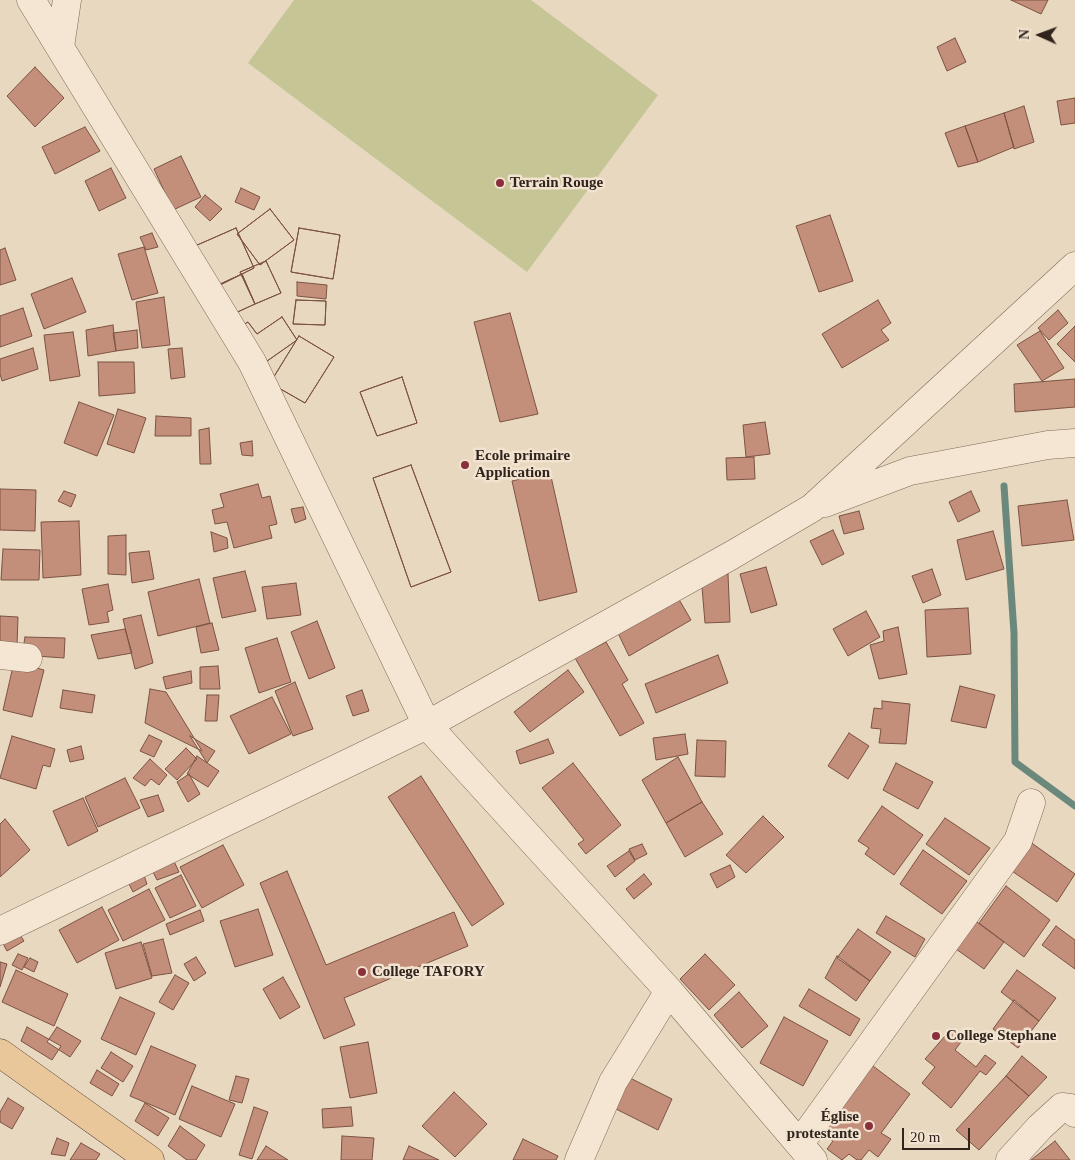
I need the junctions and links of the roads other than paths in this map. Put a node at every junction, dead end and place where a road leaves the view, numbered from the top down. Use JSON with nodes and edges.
{"nodes":[{"id":1,"x":31,"y":0,"type":"edge"},
{"id":2,"x":67,"y":0,"type":"edge"},
{"id":3,"x":60,"y":47,"type":"junction"},
{"id":4,"x":1075,"y":266,"type":"edge"},
{"id":5,"x":1075,"y":443,"type":"edge"},
{"id":6,"x":812,"y":508,"type":"junction"},
{"id":7,"x":0,"y":656,"type":"edge"},
{"id":8,"x":28,"y":658,"type":"dead end"},
{"id":9,"x":427,"y":725,"type":"junction"},
{"id":10,"x":1031,"y":803,"type":"dead end"},
{"id":11,"x":0,"y":931,"type":"edge"},
{"id":12,"x":669,"y":991,"type":"junction"},
{"id":13,"x":0,"y":1052,"type":"edge"},
{"id":14,"x":1075,"y":1112,"type":"edge"},
{"id":15,"x":807,"y":1152,"type":"edge"},
{"id":16,"x":150,"y":1160,"type":"edge"},
{"id":17,"x":579,"y":1160,"type":"edge"},
{"id":18,"x":1010,"y":1160,"type":"edge"}],
"edges":[{"from":1,"to":3,"type":"street"},
{"from":2,"to":3,"type":"street"},
{"from":3,"to":9,"type":"street"},
{"from":4,"to":6,"type":"street"},
{"from":5,"to":6,"type":"street"},
{"from":6,"to":9,"type":"street"},
{"from":7,"to":8,"type":"street"},
{"from":9,"to":11,"type":"street"},
{"from":9,"to":12,"type":"street"},
{"from":10,"to":15,"type":"street"},
{"from":12,"to":15,"type":"street"},
{"from":12,"to":17,"type":"street"},
{"from":13,"to":16,"type":"main road"},
{"from":14,"to":18,"type":"street"}]}
